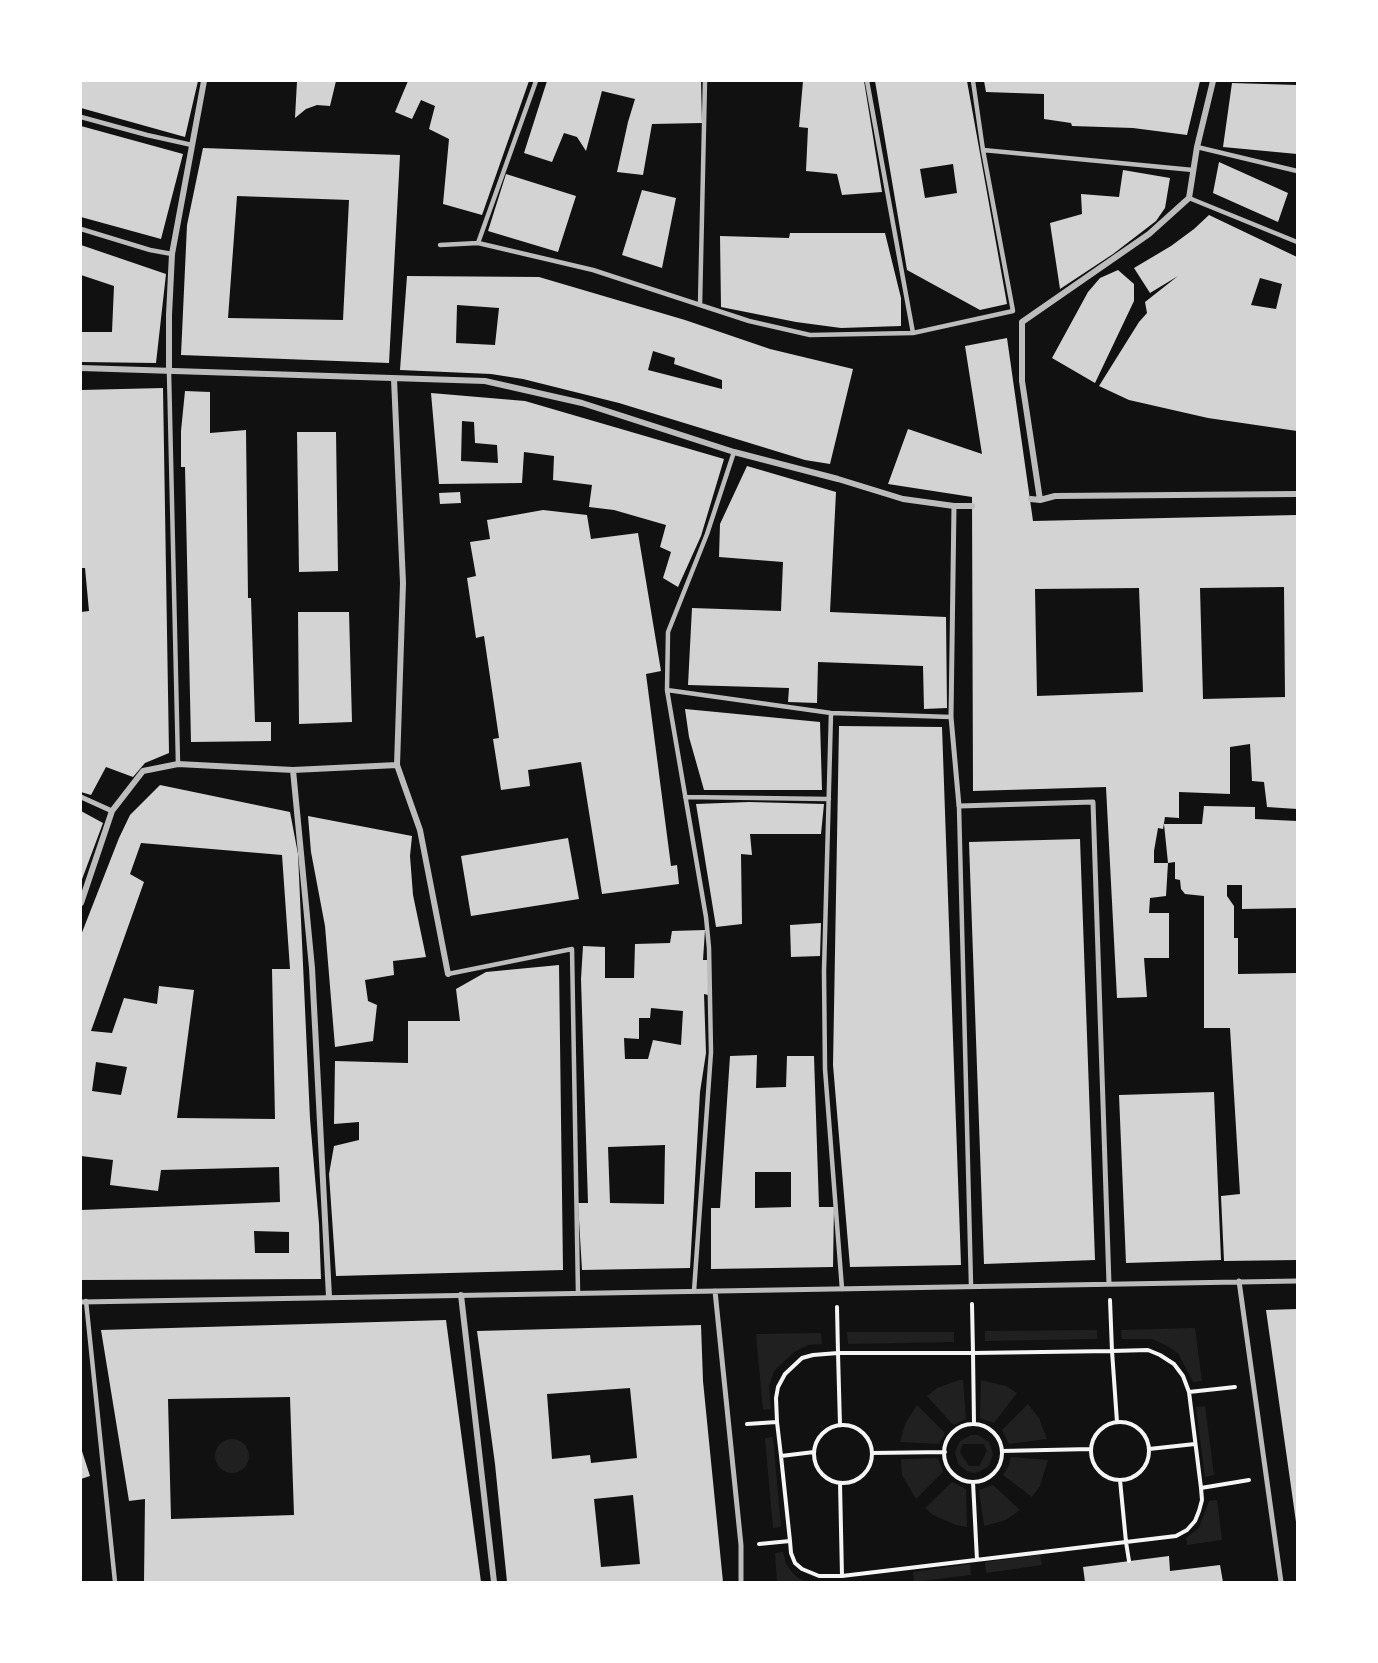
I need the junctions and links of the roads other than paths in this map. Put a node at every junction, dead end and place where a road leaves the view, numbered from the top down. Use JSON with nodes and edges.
{"nodes":[{"id":1,"x":204,"y":81,"type":"edge"},
{"id":2,"x":536,"y":81,"type":"edge"},
{"id":3,"x":705,"y":81,"type":"edge"},
{"id":4,"x":867,"y":81,"type":"edge"},
{"id":5,"x":973,"y":81,"type":"edge"},
{"id":6,"x":1213,"y":81,"type":"edge"},
{"id":7,"x":81,"y":117,"type":"edge"},
{"id":8,"x":192,"y":145,"type":"junction"},
{"id":9,"x":1197,"y":147,"type":"junction"},
{"id":10,"x":983,"y":150,"type":"junction"},
{"id":11,"x":1193,"y":170,"type":"junction"},
{"id":12,"x":1297,"y":171,"type":"edge"},
{"id":13,"x":1189,"y":198,"type":"junction"},
{"id":14,"x":81,"y":229,"type":"edge"},
{"id":15,"x":1297,"y":242,"type":"edge"},
{"id":16,"x":478,"y":243,"type":"junction"},
{"id":17,"x":440,"y":245,"type":"dead end"},
{"id":18,"x":172,"y":254,"type":"junction"},
{"id":19,"x":700,"y":304,"type":"junction"},
{"id":20,"x":1013,"y":312,"type":"junction"},
{"id":21,"x":1022,"y":322,"type":"junction"},
{"id":22,"x":913,"y":333,"type":"junction"},
{"id":23,"x":81,"y":368,"type":"edge"},
{"id":24,"x":169,"y":372,"type":"junction"},
{"id":25,"x":394,"y":379,"type":"junction"},
{"id":26,"x":734,"y":452,"type":"junction"},
{"id":27,"x":1297,"y":494,"type":"edge"},
{"id":28,"x":1031,"y":499,"type":"dead end"},
{"id":29,"x":1040,"y":500,"type":"junction"},
{"id":30,"x":954,"y":506,"type":"junction"},
{"id":31,"x":972,"y":506,"type":"dead end"},
{"id":32,"x":667,"y":690,"type":"junction"},
{"id":33,"x":831,"y":713,"type":"junction"},
{"id":34,"x":951,"y":717,"type":"junction"},
{"id":35,"x":178,"y":764,"type":"junction"},
{"id":36,"x":397,"y":765,"type":"junction"},
{"id":37,"x":293,"y":770,"type":"junction"},
{"id":38,"x":81,"y":797,"type":"edge"},
{"id":39,"x":685,"y":797,"type":"junction"},
{"id":40,"x":829,"y":799,"type":"junction"},
{"id":41,"x":958,"y":806,"type":"junction"},
{"id":42,"x":112,"y":811,"type":"junction"},
{"id":43,"x":81,"y":903,"type":"edge"},
{"id":44,"x":448,"y":974,"type":"joint"},
{"id":45,"x":1239,"y":1281,"type":"junction"},
{"id":46,"x":1297,"y":1281,"type":"edge"},
{"id":47,"x":1109,"y":1284,"type":"junction"},
{"id":48,"x":972,"y":1286,"type":"junction"},
{"id":49,"x":840,"y":1288,"type":"junction"},
{"id":50,"x":694,"y":1291,"type":"junction"},
{"id":51,"x":715,"y":1291,"type":"junction"},
{"id":52,"x":578,"y":1293,"type":"junction"},
{"id":53,"x":461,"y":1295,"type":"junction"},
{"id":54,"x":329,"y":1297,"type":"junction"},
{"id":55,"x":83,"y":1301,"type":"edge"},
{"id":56,"x":115,"y":1582,"type":"edge"},
{"id":57,"x":494,"y":1582,"type":"edge"},
{"id":58,"x":741,"y":1582,"type":"edge"},
{"id":59,"x":1281,"y":1582,"type":"edge"}],
"edges":[{"from":1,"to":8,"type":"street"},
{"from":2,"to":16,"type":"lane"},
{"from":3,"to":19,"type":"lane"},
{"from":4,"to":22,"type":"lane"},
{"from":5,"to":10,"type":"lane"},
{"from":6,"to":9,"type":"street"},
{"from":7,"to":8,"type":"lane"},
{"from":8,"to":18,"type":"street"},
{"from":9,"to":11,"type":"street"},
{"from":9,"to":12,"type":"lane"},
{"from":10,"to":11,"type":"lane"},
{"from":10,"to":20,"type":"lane"},
{"from":11,"to":13,"type":"street"},
{"from":13,"to":15,"type":"lane"},
{"from":13,"to":21,"type":"street"},
{"from":14,"to":18,"type":"lane"},
{"from":16,"to":17,"type":"lane"},
{"from":16,"to":19,"type":"lane"},
{"from":18,"to":24,"type":"street"},
{"from":19,"to":22,"type":"lane"},
{"from":20,"to":21,"type":"lane"},
{"from":20,"to":22,"type":"lane"},
{"from":21,"to":29,"type":"street"},
{"from":23,"to":24,"type":"street"},
{"from":24,"to":25,"type":"street"},
{"from":24,"to":35,"type":"lane"},
{"from":25,"to":26,"type":"street"},
{"from":25,"to":36,"type":"street"},
{"from":26,"to":30,"type":"street"},
{"from":26,"to":32,"type":"lane"},
{"from":27,"to":29,"type":"street"},
{"from":28,"to":29,"type":"street"},
{"from":30,"to":31,"type":"street"},
{"from":30,"to":34,"type":"street"},
{"from":32,"to":33,"type":"lane"},
{"from":32,"to":39,"type":"lane"},
{"from":33,"to":34,"type":"lane"},
{"from":33,"to":40,"type":"lane"},
{"from":34,"to":41,"type":"street"},
{"from":35,"to":37,"type":"street"},
{"from":35,"to":42,"type":"street"},
{"from":36,"to":37,"type":"street"},
{"from":36,"to":44,"type":"street"},
{"from":37,"to":54,"type":"street"},
{"from":38,"to":42,"type":"street"},
{"from":39,"to":40,"type":"lane"},
{"from":39,"to":50,"type":"lane"},
{"from":40,"to":49,"type":"lane"},
{"from":41,"to":47,"type":"street"},
{"from":41,"to":48,"type":"lane"},
{"from":42,"to":43,"type":"street"},
{"from":44,"to":52,"type":"lane"},
{"from":45,"to":46,"type":"street"},
{"from":45,"to":47,"type":"street"},
{"from":45,"to":59,"type":"street"},
{"from":47,"to":48,"type":"street"},
{"from":48,"to":49,"type":"street"},
{"from":49,"to":51,"type":"street"},
{"from":50,"to":51,"type":"street"},
{"from":50,"to":52,"type":"street"},
{"from":51,"to":58,"type":"street"},
{"from":52,"to":53,"type":"street"},
{"from":53,"to":54,"type":"street"},
{"from":53,"to":57,"type":"street"},
{"from":54,"to":55,"type":"street"},
{"from":55,"to":56,"type":"lane"}]}
